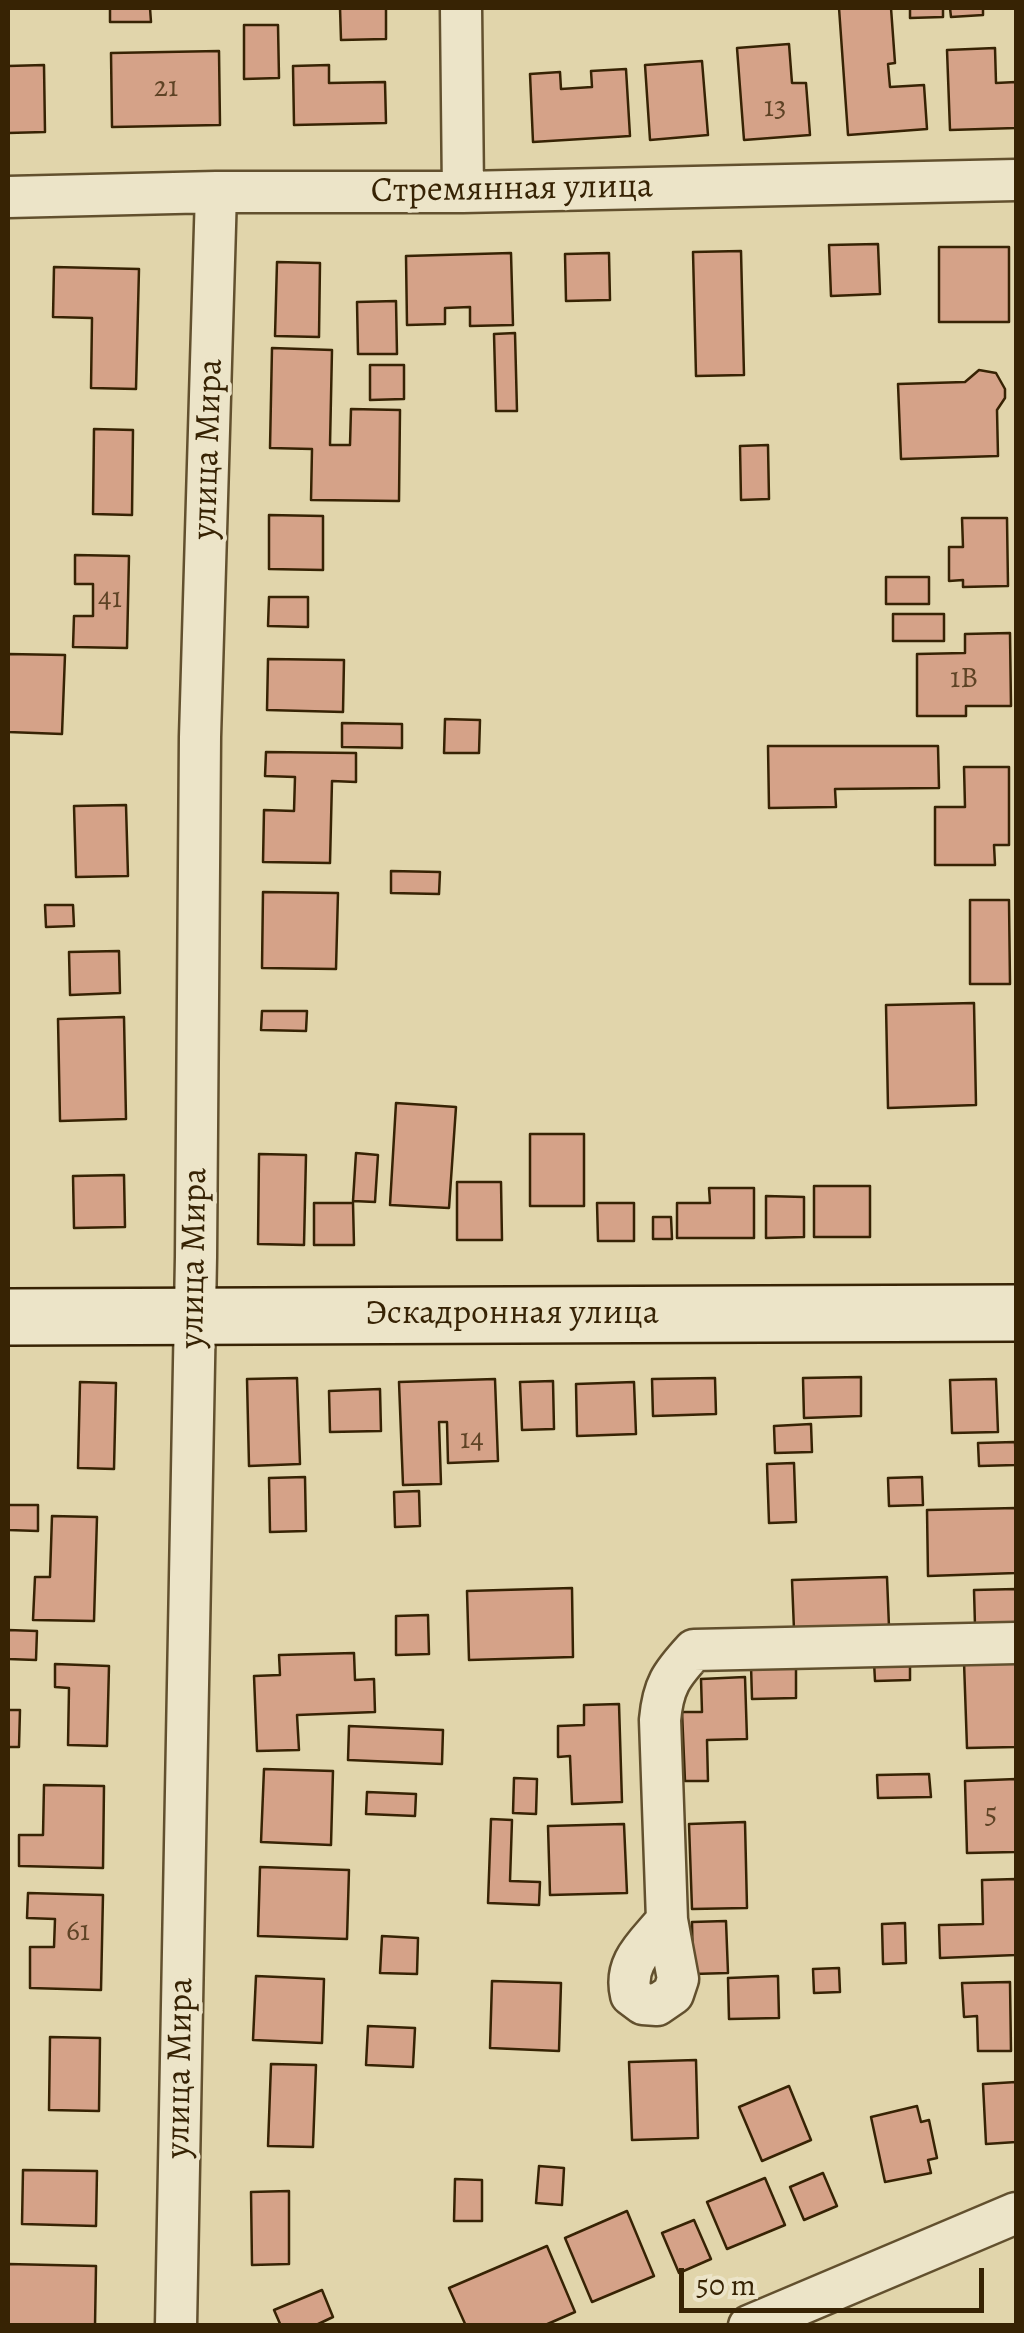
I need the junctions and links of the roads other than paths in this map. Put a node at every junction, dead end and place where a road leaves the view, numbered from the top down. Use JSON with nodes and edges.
{"nodes":[{"id":1,"x":461,"y":8,"type":"edge"},
{"id":2,"x":1016,"y":180,"type":"edge"},
{"id":3,"x":216,"y":192,"type":"junction"},
{"id":4,"x":462,"y":192,"type":"junction"},
{"id":5,"x":8,"y":198,"type":"edge"},
{"id":6,"x":1016,"y":1312,"type":"edge"},
{"id":7,"x":194,"y":1314,"type":"junction"},
{"id":8,"x":8,"y":1317,"type":"edge"},
{"id":9,"x":1016,"y":1642,"type":"edge"},
{"id":10,"x":667,"y":1920,"type":"dead end"},
{"id":11,"x":1016,"y":2213,"type":"edge"},
{"id":12,"x":176,"y":2326,"type":"edge"},
{"id":13,"x":749,"y":2326,"type":"edge"}],
"edges":[{"from":1,"to":4,"type":"street"},
{"from":2,"to":4,"type":"street","name":"Стремянная улица"},
{"from":3,"to":4,"type":"street","name":"Стремянная улица"},
{"from":3,"to":5,"type":"street","name":"Стремянная улица"},
{"from":3,"to":7,"type":"street","name":"улица Мира"},
{"from":6,"to":7,"type":"street","name":"Эскадронная улица"},
{"from":7,"to":8,"type":"street","name":"Эскадронная улица"},
{"from":7,"to":12,"type":"street","name":"улица Мира"},
{"from":9,"to":10,"type":"street"},
{"from":11,"to":13,"type":"street"}]}
